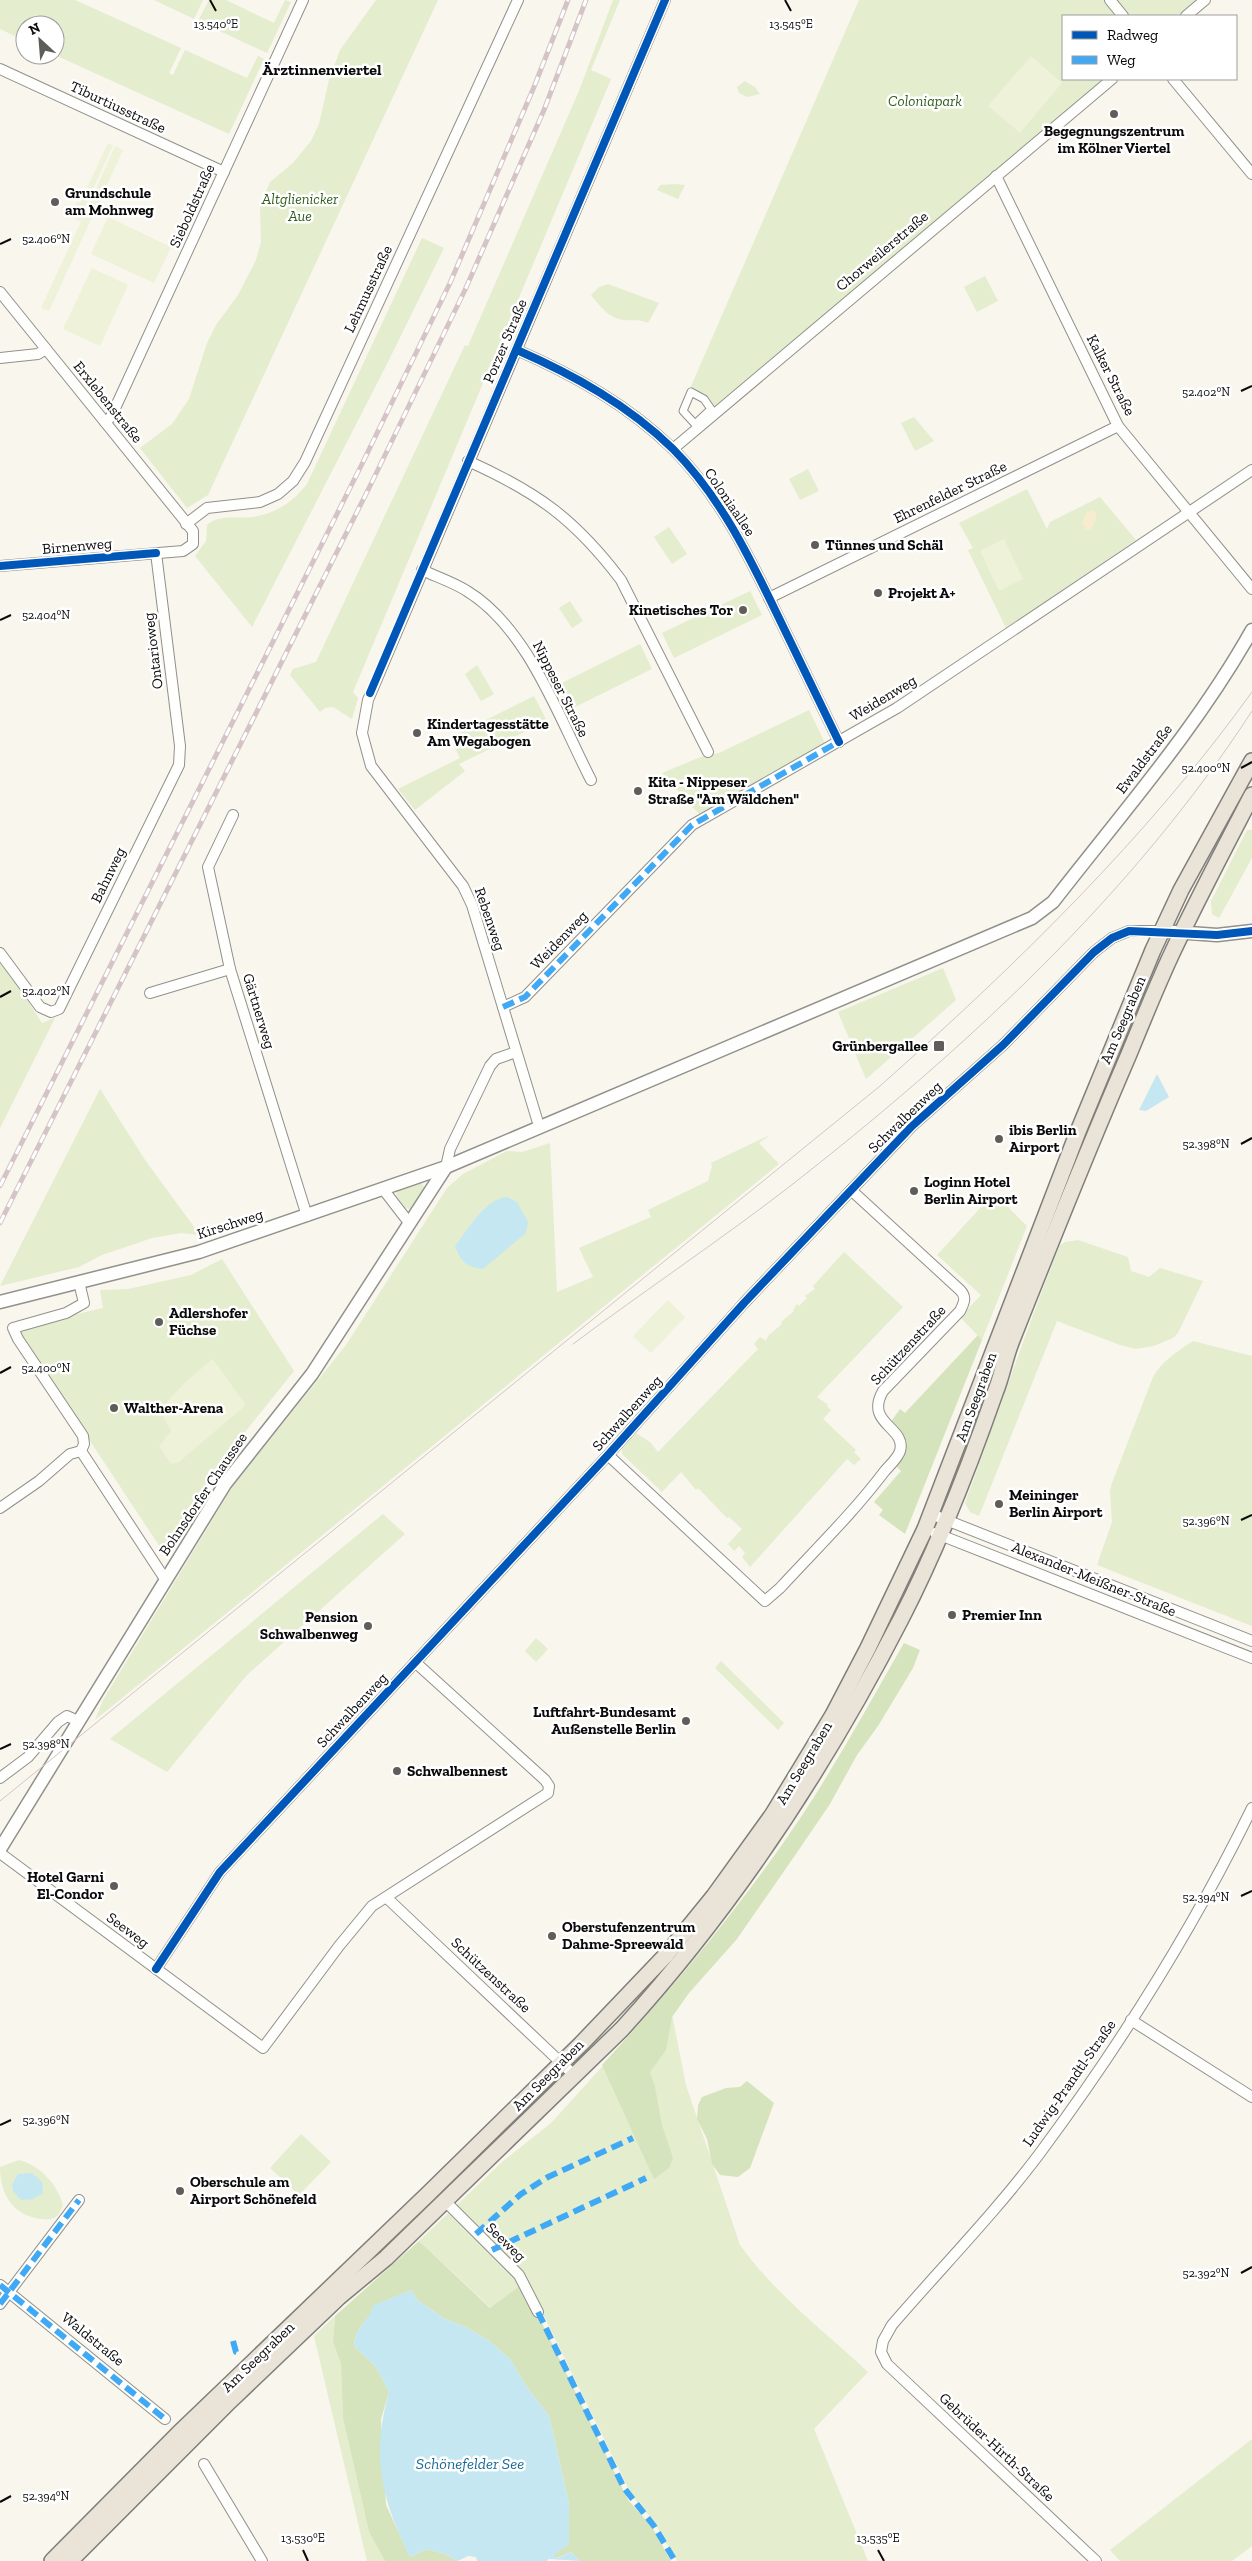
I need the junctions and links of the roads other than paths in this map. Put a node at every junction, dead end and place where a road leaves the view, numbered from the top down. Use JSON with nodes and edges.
{"nodes":[{"id":1,"x":303,"y":0,"type":"edge"},
{"id":2,"x":518,"y":0,"type":"edge"},
{"id":3,"x":665,"y":0,"type":"edge"},
{"id":4,"x":1110,"y":0,"type":"edge"},
{"id":5,"x":1205,"y":0,"type":"edge"},
{"id":6,"x":1122,"y":15,"type":"edge"},
{"id":7,"x":1187,"y":15,"type":"edge"},
{"id":8,"x":0,"y":70,"type":"edge"},
{"id":9,"x":1111,"y":80,"type":"edge"},
{"id":10,"x":1174,"y":80,"type":"edge"},
{"id":11,"x":224,"y":172,"type":"junction"},
{"id":12,"x":1252,"y":174,"type":"edge"},
{"id":13,"x":996,"y":176,"type":"junction"},
{"id":14,"x":0,"y":292,"type":"edge"},
{"id":15,"x":46,"y":349,"type":"junction"},
{"id":16,"x":516,"y":350,"type":"junction"},
{"id":17,"x":0,"y":358,"type":"edge"},
{"id":18,"x":683,"y":411,"type":"joint"},
{"id":19,"x":105,"y":422,"type":"junction"},
{"id":20,"x":1118,"y":426,"type":"junction"},
{"id":21,"x":673,"y":449,"type":"junction"},
{"id":22,"x":468,"y":461,"type":"junction"},
{"id":23,"x":1252,"y":470,"type":"edge"},
{"id":24,"x":1190,"y":512,"type":"junction"},
{"id":25,"x":189,"y":527,"type":"junction"},
{"id":26,"x":156,"y":554,"type":"junction"},
{"id":27,"x":0,"y":566,"type":"edge"},
{"id":28,"x":422,"y":570,"type":"junction"},
{"id":29,"x":1252,"y":589,"type":"edge"},
{"id":30,"x":769,"y":598,"type":"junction"},
{"id":31,"x":1252,"y":630,"type":"edge"},
{"id":32,"x":363,"y":716,"type":"joint"},
{"id":33,"x":839,"y":742,"type":"junction"},
{"id":34,"x":180,"y":746,"type":"joint"},
{"id":35,"x":708,"y":752,"type":"dead end"},
{"id":36,"x":1252,"y":761,"type":"edge"},
{"id":37,"x":591,"y":780,"type":"dead end"},
{"id":38,"x":1252,"y":795,"type":"edge"},
{"id":39,"x":233,"y":815,"type":"dead end"},
{"id":40,"x":1248,"y":818,"type":"edge"},
{"id":41,"x":1162,"y":931,"type":"junction"},
{"id":42,"x":1252,"y":931,"type":"edge"},
{"id":43,"x":1182,"y":932,"type":"junction"},
{"id":44,"x":0,"y":953,"type":"edge"},
{"id":45,"x":230,"y":969,"type":"junction"},
{"id":46,"x":150,"y":993,"type":"dead end"},
{"id":47,"x":503,"y":1007,"type":"junction"},
{"id":48,"x":516,"y":1052,"type":"junction"},
{"id":49,"x":539,"y":1126,"type":"junction"},
{"id":50,"x":446,"y":1167,"type":"junction"},
{"id":51,"x":383,"y":1189,"type":"junction"},
{"id":52,"x":851,"y":1190,"type":"junction"},
{"id":53,"x":307,"y":1216,"type":"junction"},
{"id":54,"x":410,"y":1224,"type":"junction"},
{"id":55,"x":79,"y":1282,"type":"junction"},
{"id":56,"x":0,"y":1302,"type":"edge"},
{"id":57,"x":81,"y":1451,"type":"junction"},
{"id":58,"x":608,"y":1455,"type":"junction"},
{"id":59,"x":0,"y":1508,"type":"edge"},
{"id":60,"x":931,"y":1514,"type":"junction"},
{"id":61,"x":943,"y":1528,"type":"junction"},
{"id":62,"x":925,"y":1529,"type":"junction"},
{"id":63,"x":165,"y":1579,"type":"junction"},
{"id":64,"x":765,"y":1601,"type":"joint"},
{"id":65,"x":1252,"y":1641,"type":"edge"},
{"id":66,"x":1252,"y":1658,"type":"edge"},
{"id":67,"x":415,"y":1662,"type":"junction"},
{"id":68,"x":78,"y":1721,"type":"junction"},
{"id":69,"x":0,"y":1778,"type":"edge"},
{"id":70,"x":1252,"y":1808,"type":"edge"},
{"id":71,"x":0,"y":1849,"type":"edge"},
{"id":72,"x":0,"y":1853,"type":"edge"},
{"id":73,"x":387,"y":1898,"type":"junction"},
{"id":74,"x":156,"y":1969,"type":"junction"},
{"id":75,"x":1131,"y":2020,"type":"junction"},
{"id":76,"x":562,"y":2062,"type":"junction"},
{"id":77,"x":574,"y":2075,"type":"junction"},
{"id":78,"x":1252,"y":2097,"type":"edge"},
{"id":79,"x":79,"y":2200,"type":"dead end"},
{"id":80,"x":444,"y":2200,"type":"junction"},
{"id":81,"x":0,"y":2285,"type":"edge"},
{"id":82,"x":9,"y":2292,"type":"junction"},
{"id":83,"x":0,"y":2304,"type":"edge"},
{"id":84,"x":538,"y":2312,"type":"dead end"},
{"id":85,"x":881,"y":2352,"type":"joint"},
{"id":86,"x":165,"y":2418,"type":"dead end"},
{"id":87,"x":204,"y":2464,"type":"dead end"},
{"id":88,"x":52,"y":2561,"type":"edge"},
{"id":89,"x":70,"y":2561,"type":"edge"},
{"id":90,"x":262,"y":2561,"type":"edge"},
{"id":91,"x":1096,"y":2561,"type":"edge"}],
"edges":[{"from":1,"to":11,"type":"street","name":"Sieboldstraße"},
{"from":2,"to":25,"type":"street","name":"Lehmusstraße"},
{"from":3,"to":16,"type":"street","name":"Porzer Straße"},
{"from":4,"to":6,"type":"street"},
{"from":5,"to":7,"type":"street"},
{"from":8,"to":11,"type":"street","name":"Tiburtiusstraße"},
{"from":9,"to":13,"type":"street","name":"Chorweilerstraße"},
{"from":10,"to":12,"type":"street"},
{"from":11,"to":19,"type":"street","name":"Sieboldstraße"},
{"from":13,"to":20,"type":"street","name":"Kalker Straße"},
{"from":13,"to":21,"type":"street","name":"Chorweilerstraße"},
{"from":14,"to":15,"type":"street","name":"Erxlebenstraße"},
{"from":15,"to":17,"type":"street"},
{"from":15,"to":19,"type":"street","name":"Erxlebenstraße"},
{"from":16,"to":21,"type":"street","name":"Coloniaallee"},
{"from":16,"to":22,"type":"street","name":"Porzer Straße"},
{"from":18,"to":18,"type":"street"},
{"from":19,"to":25,"type":"street","name":"Erxlebenstraße"},
{"from":20,"to":24,"type":"street","name":"Kalker Straße"},
{"from":20,"to":30,"type":"street","name":"Ehrenfelder Straße"},
{"from":21,"to":30,"type":"street","name":"Coloniaallee"},
{"from":22,"to":28,"type":"street","name":"Porzer Straße"},
{"from":22,"to":35,"type":"street"},
{"from":23,"to":24,"type":"street","name":"Weidenweg"},
{"from":24,"to":29,"type":"street","name":"Kalker Straße"},
{"from":24,"to":33,"type":"street","name":"Weidenweg"},
{"from":25,"to":26,"type":"street","name":"Birnenweg"},
{"from":26,"to":27,"type":"street","name":"Birnenweg"},
{"from":26,"to":34,"type":"street","name":"Ontarioweg"},
{"from":28,"to":32,"type":"street","name":"Porzer Straße"},
{"from":28,"to":37,"type":"street","name":"Nippeser Straße"},
{"from":30,"to":33,"type":"street","name":"Coloniaallee"},
{"from":31,"to":49,"type":"street","name":"Ewaldstraße"},
{"from":32,"to":47,"type":"street","name":"Rebenweg"},
{"from":33,"to":47,"type":"street","name":"Weidenweg"},
{"from":34,"to":44,"type":"street","name":"Bahnweg"},
{"from":36,"to":41,"type":"main road","name":"Am Seegraben"},
{"from":38,"to":40,"type":"main road","name":"Am Seegraben"},
{"from":39,"to":45,"type":"street","name":"Gärtnerweg"},
{"from":40,"to":43,"type":"main road","name":"Am Seegraben"},
{"from":41,"to":43,"type":"street"},
{"from":41,"to":52,"type":"street","name":"Schwalbenweg"},
{"from":41,"to":60,"type":"main road","name":"Am Seegraben"},
{"from":42,"to":43,"type":"street"},
{"from":43,"to":61,"type":"main road","name":"Am Seegraben"},
{"from":45,"to":46,"type":"street"},
{"from":45,"to":53,"type":"street","name":"Gärtnerweg"},
{"from":47,"to":48,"type":"street","name":"Rebenweg"},
{"from":48,"to":49,"type":"street","name":"Rebenweg"},
{"from":48,"to":50,"type":"street"},
{"from":49,"to":50,"type":"street","name":"Kirschweg"},
{"from":50,"to":51,"type":"street","name":"Kirschweg"},
{"from":50,"to":54,"type":"street","name":"Bohnsdorfer Chaussee"},
{"from":51,"to":53,"type":"street","name":"Kirschweg"},
{"from":51,"to":54,"type":"street"},
{"from":52,"to":58,"type":"street","name":"Schwalbenweg"},
{"from":52,"to":64,"type":"street","name":"Schützenstraße"},
{"from":53,"to":55,"type":"street","name":"Kirschweg"},
{"from":54,"to":63,"type":"street","name":"Bohnsdorfer Chaussee"},
{"from":55,"to":56,"type":"street","name":"Kirschweg"},
{"from":55,"to":57,"type":"street"},
{"from":57,"to":59,"type":"street"},
{"from":57,"to":63,"type":"street"},
{"from":58,"to":64,"type":"street","name":"Schwalbenweg"},
{"from":58,"to":67,"type":"street","name":"Schwalbenweg"},
{"from":60,"to":61,"type":"street","name":"Alexander-Meißner-Straße"},
{"from":60,"to":62,"type":"main road","name":"Am Seegraben"},
{"from":61,"to":62,"type":"street","name":"Alexander-Meißner-Straße"},
{"from":61,"to":65,"type":"street","name":"Alexander-Meißner-Straße"},
{"from":61,"to":66,"type":"street","name":"Alexander-Meißner-Straße"},
{"from":61,"to":77,"type":"main road","name":"Am Seegraben"},
{"from":62,"to":76,"type":"main road","name":"Am Seegraben"},
{"from":63,"to":68,"type":"street","name":"Bohnsdorfer Chaussee"},
{"from":67,"to":73,"type":"street"},
{"from":67,"to":74,"type":"street","name":"Schwalbenweg"},
{"from":68,"to":69,"type":"street"},
{"from":68,"to":71,"type":"street","name":"Bohnsdorfer Chaussee"},
{"from":70,"to":75,"type":"street","name":"Ludwig-Prandtl-Straße"},
{"from":72,"to":74,"type":"street","name":"Seeweg"},
{"from":73,"to":74,"type":"street","name":"Seeweg"},
{"from":73,"to":76,"type":"street","name":"Schützenstraße"},
{"from":75,"to":78,"type":"street"},
{"from":75,"to":85,"type":"street","name":"Ludwig-Prandtl-Straße"},
{"from":76,"to":77,"type":"street","name":"Schützenstraße"},
{"from":76,"to":88,"type":"main road","name":"Am Seegraben"},
{"from":77,"to":80,"type":"main road","name":"Am Seegraben"},
{"from":79,"to":82,"type":"street"},
{"from":80,"to":84,"type":"street","name":"Seeweg"},
{"from":80,"to":89,"type":"main road","name":"Am Seegraben"},
{"from":81,"to":82,"type":"street","name":"Waldstraße"},
{"from":82,"to":83,"type":"street"},
{"from":82,"to":86,"type":"street","name":"Waldstraße"},
{"from":85,"to":91,"type":"street","name":"Gebrüder-Hirth-Straße"},
{"from":87,"to":90,"type":"street"}]}
